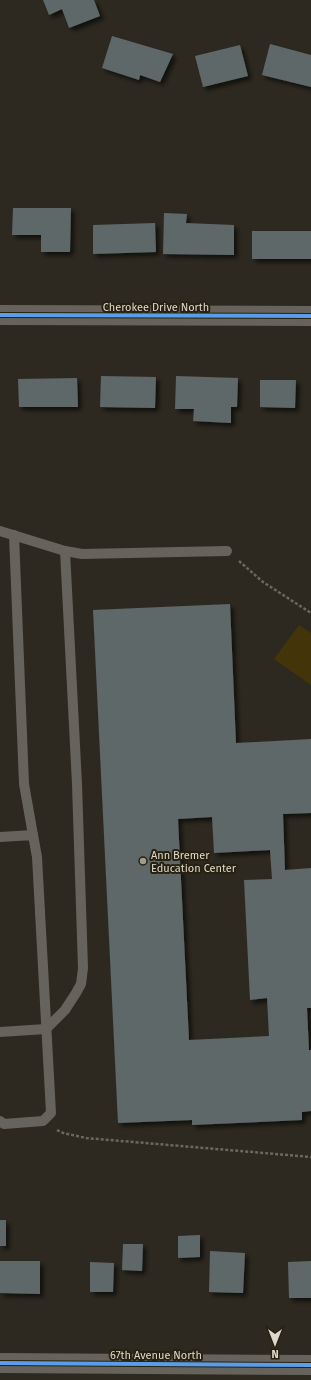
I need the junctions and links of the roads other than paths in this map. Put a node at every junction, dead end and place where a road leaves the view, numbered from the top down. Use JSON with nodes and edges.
{"nodes":[{"id":1,"x":0,"y":315,"type":"edge"},
{"id":2,"x":311,"y":316,"type":"edge"},
{"id":3,"x":0,"y":531,"type":"edge"},
{"id":4,"x":14,"y":535,"type":"junction"},
{"id":5,"x":65,"y":550,"type":"junction"},
{"id":6,"x":227,"y":550,"type":"road end"},
{"id":7,"x":33,"y":835,"type":"junction"},
{"id":8,"x":0,"y":836,"type":"edge"},
{"id":9,"x":46,"y":1029,"type":"junction"},
{"id":10,"x":0,"y":1032,"type":"edge"},
{"id":11,"x":0,"y":1122,"type":"edge"},
{"id":12,"x":0,"y":1363,"type":"edge"},
{"id":13,"x":311,"y":1365,"type":"edge"}],
"edges":[{"from":1,"to":2,"type":"street","name":"Cherokee Drive North"},
{"from":3,"to":4,"type":"lane"},
{"from":4,"to":5,"type":"lane"},
{"from":4,"to":7,"type":"lane"},
{"from":5,"to":6,"type":"lane"},
{"from":5,"to":9,"type":"lane"},
{"from":7,"to":8,"type":"lane"},
{"from":7,"to":9,"type":"lane"},
{"from":9,"to":10,"type":"lane"},
{"from":9,"to":11,"type":"lane"},
{"from":12,"to":13,"type":"street","name":"67th Avenue North"}]}
